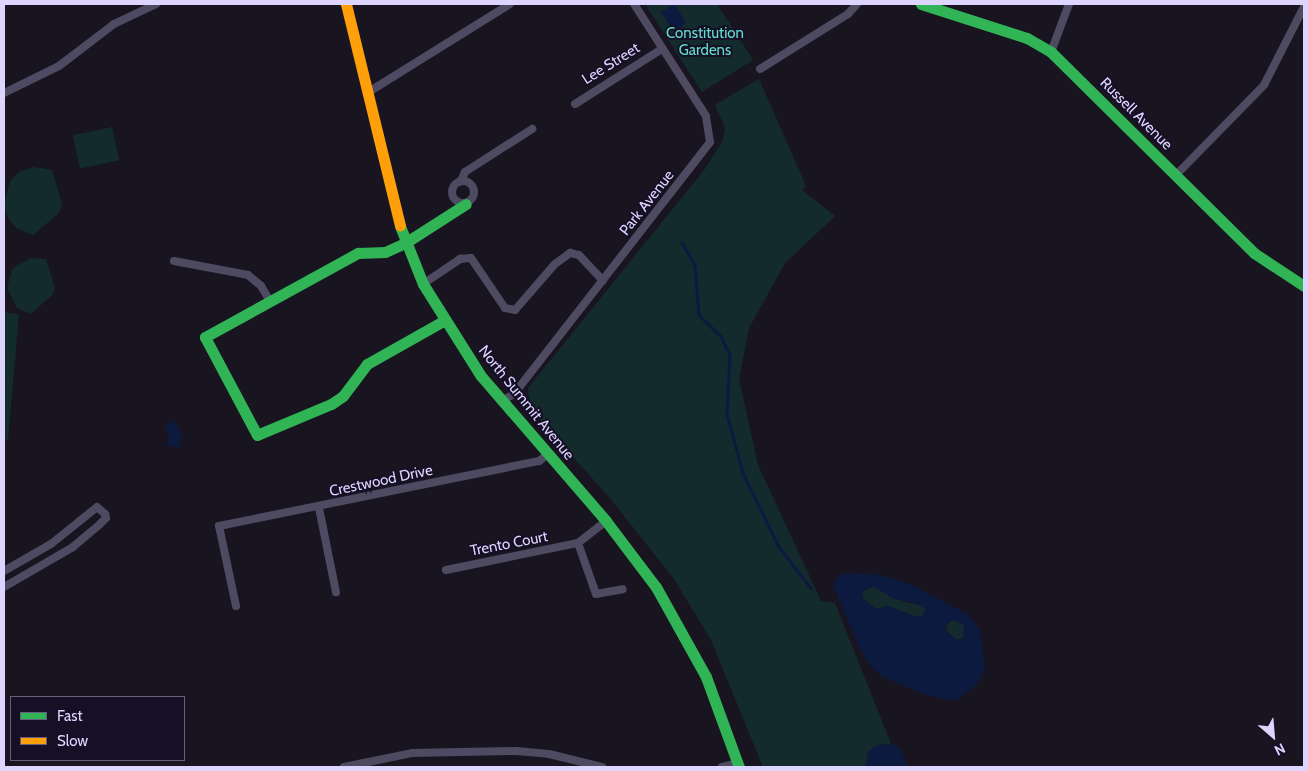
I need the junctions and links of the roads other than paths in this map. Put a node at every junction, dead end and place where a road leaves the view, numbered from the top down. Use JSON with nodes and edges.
{"nodes":[{"id":1,"x":156,"y":4,"type":"edge"},
{"id":2,"x":346,"y":4,"type":"edge"},
{"id":3,"x":510,"y":4,"type":"edge"},
{"id":4,"x":634,"y":4,"type":"edge"},
{"id":5,"x":857,"y":4,"type":"edge"},
{"id":6,"x":921,"y":4,"type":"edge"},
{"id":7,"x":1069,"y":4,"type":"edge"},
{"id":8,"x":1304,"y":7,"type":"edge"},
{"id":9,"x":1301,"y":22,"type":"edge"},
{"id":10,"x":662,"y":49,"type":"junction"},
{"id":11,"x":1051,"y":52,"type":"junction"},
{"id":12,"x":760,"y":69,"type":"dead end"},
{"id":13,"x":4,"y":93,"type":"edge"},
{"id":14,"x":367,"y":93,"type":"junction"},
{"id":15,"x":576,"y":104,"type":"dead end"},
{"id":16,"x":532,"y":129,"type":"dead end"},
{"id":17,"x":1176,"y":175,"type":"junction"},
{"id":18,"x":461,"y":181,"type":"junction"},
{"id":19,"x":466,"y":204,"type":"junction"},
{"id":20,"x":405,"y":243,"type":"junction"},
{"id":21,"x":174,"y":261,"type":"dead end"},
{"id":22,"x":603,"y":281,"type":"junction"},
{"id":23,"x":424,"y":284,"type":"junction"},
{"id":24,"x":1304,"y":286,"type":"edge"},
{"id":25,"x":270,"y":301,"type":"junction"},
{"id":26,"x":445,"y":320,"type":"junction"},
{"id":27,"x":501,"y":401,"type":"junction"},
{"id":28,"x":547,"y":454,"type":"junction"},
{"id":29,"x":319,"y":508,"type":"junction"},
{"id":30,"x":606,"y":521,"type":"junction"},
{"id":31,"x":578,"y":543,"type":"junction"},
{"id":32,"x":446,"y":570,"type":"dead end"},
{"id":33,"x":4,"y":572,"type":"edge"},
{"id":34,"x":4,"y":587,"type":"edge"},
{"id":35,"x":623,"y":589,"type":"dead end"},
{"id":36,"x":336,"y":592,"type":"dead end"},
{"id":37,"x":236,"y":606,"type":"dead end"},
{"id":38,"x":738,"y":765,"type":"edge"},
{"id":39,"x":344,"y":767,"type":"edge"},
{"id":40,"x":602,"y":767,"type":"edge"},
{"id":41,"x":722,"y":767,"type":"edge"}],
"edges":[{"from":1,"to":13,"type":"street"},
{"from":2,"to":14,"type":"street","name":"North Summit Avenue"},
{"from":3,"to":14,"type":"street"},
{"from":4,"to":10,"type":"street","name":"Park Avenue"},
{"from":5,"to":12,"type":"street"},
{"from":6,"to":11,"type":"street","name":"Russell Avenue"},
{"from":7,"to":11,"type":"street"},
{"from":8,"to":9,"type":"street"},
{"from":9,"to":17,"type":"street"},
{"from":10,"to":15,"type":"street","name":"Lee Street"},
{"from":10,"to":22,"type":"street","name":"Park Avenue"},
{"from":11,"to":17,"type":"street","name":"Russell Avenue"},
{"from":14,"to":20,"type":"street","name":"North Summit Avenue"},
{"from":16,"to":18,"type":"street"},
{"from":17,"to":24,"type":"street","name":"Russell Avenue"},
{"from":18,"to":19,"type":"street"},
{"from":18,"to":19,"type":"street"},
{"from":19,"to":20,"type":"street"},
{"from":20,"to":23,"type":"street","name":"North Summit Avenue"},
{"from":20,"to":25,"type":"street"},
{"from":21,"to":25,"type":"street"},
{"from":22,"to":23,"type":"street"},
{"from":22,"to":27,"type":"street","name":"Park Avenue"},
{"from":23,"to":26,"type":"street","name":"North Summit Avenue"},
{"from":25,"to":26,"type":"street"},
{"from":26,"to":27,"type":"street","name":"North Summit Avenue"},
{"from":27,"to":28,"type":"street","name":"North Summit Avenue"},
{"from":28,"to":29,"type":"street","name":"Crestwood Drive"},
{"from":28,"to":30,"type":"street","name":"North Summit Avenue"},
{"from":29,"to":36,"type":"street"},
{"from":29,"to":37,"type":"street","name":"Crestwood Drive"},
{"from":30,"to":31,"type":"street","name":"Trento Court"},
{"from":30,"to":38,"type":"street","name":"North Summit Avenue"},
{"from":31,"to":32,"type":"street","name":"Trento Court"},
{"from":31,"to":35,"type":"street"},
{"from":33,"to":34,"type":"street"},
{"from":38,"to":41,"type":"street","name":"North Summit Avenue"},
{"from":39,"to":40,"type":"street"}]}
